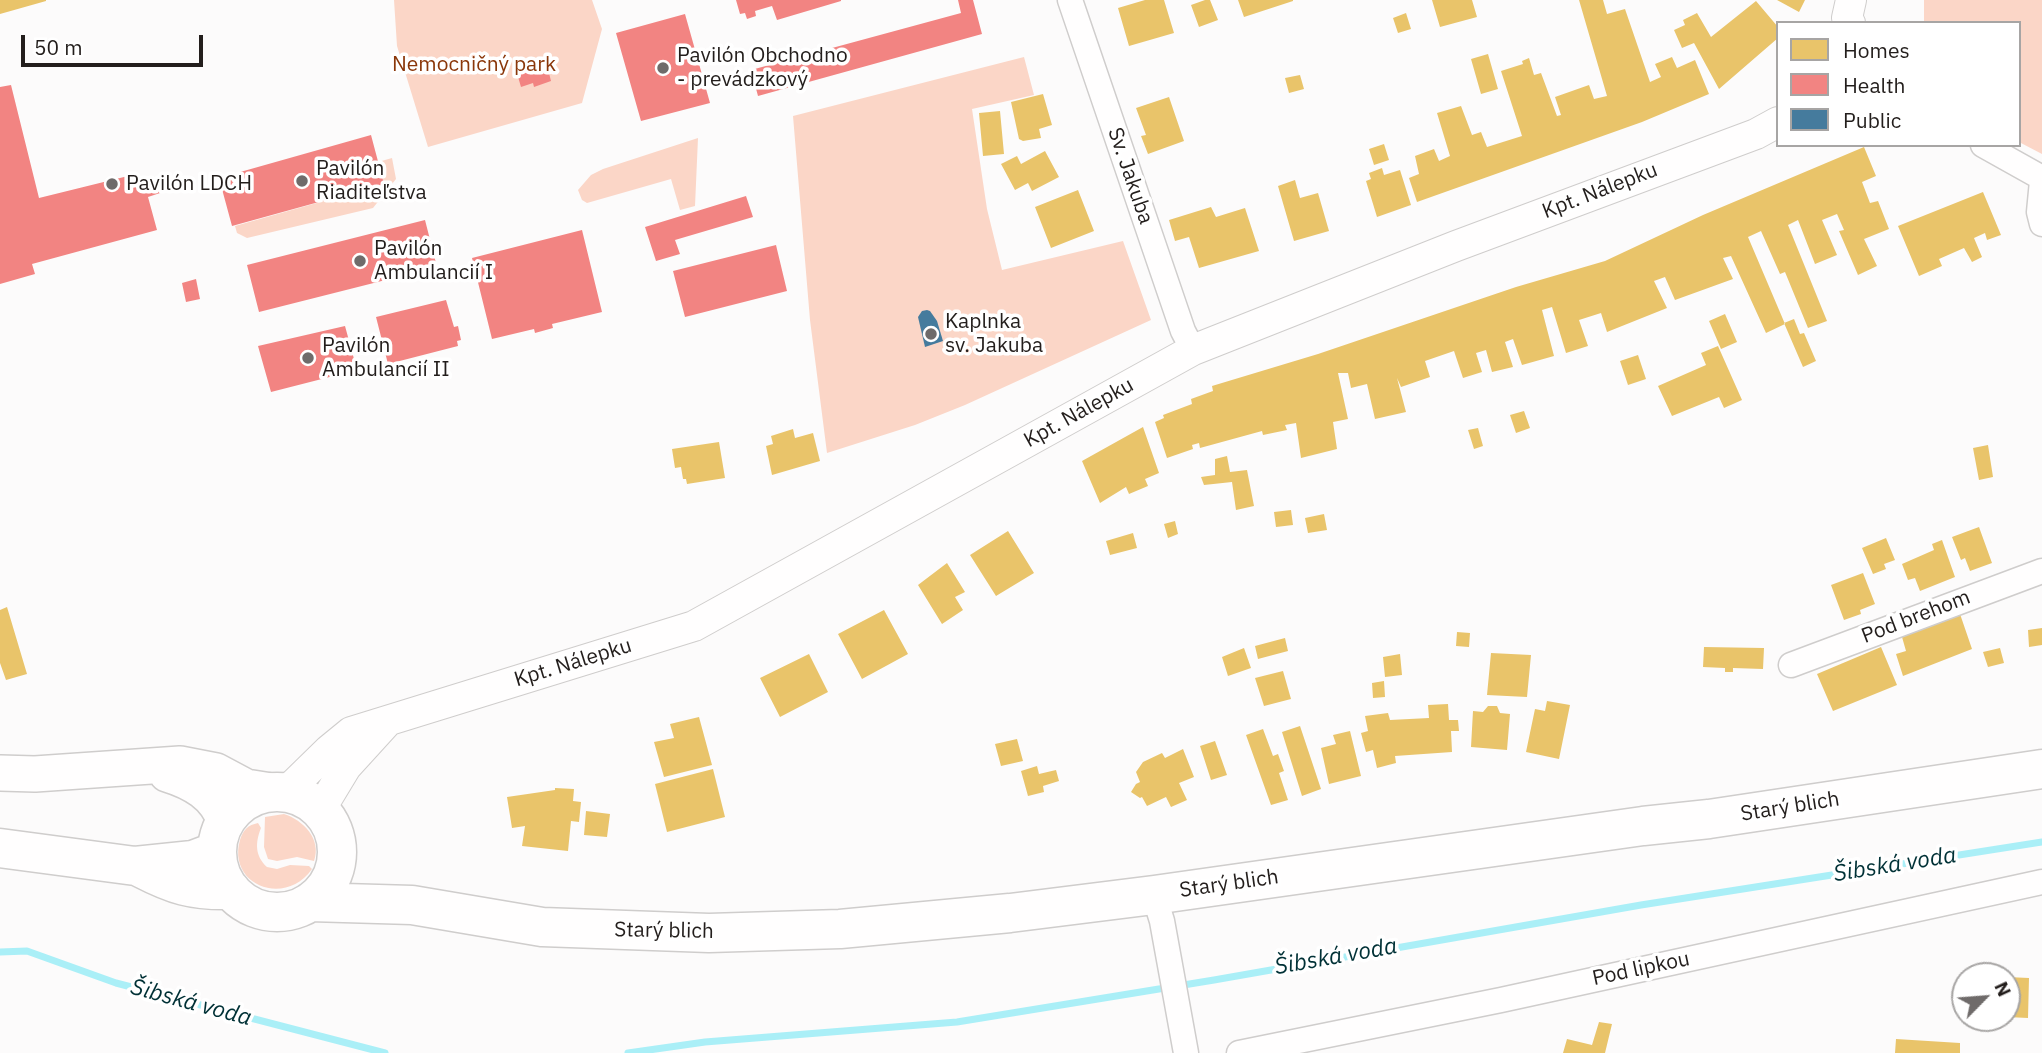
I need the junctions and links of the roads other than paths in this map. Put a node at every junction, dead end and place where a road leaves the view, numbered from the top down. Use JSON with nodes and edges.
{"nodes":[{"id":1,"x":1070,"y":0,"type":"edge"},
{"id":2,"x":1851,"y":0,"type":"edge"},
{"id":3,"x":1849,"y":21,"type":"edge"},
{"id":4,"x":1776,"y":123,"type":"edge"},
{"id":5,"x":1986,"y":147,"type":"edge"},
{"id":6,"x":2042,"y":180,"type":"edge"},
{"id":7,"x":2042,"y":224,"type":"edge"},
{"id":8,"x":1193,"y":350,"type":"junction"},
{"id":9,"x":2042,"y":571,"type":"edge"},
{"id":10,"x":1791,"y":665,"type":"dead end"},
{"id":11,"x":390,"y":719,"type":"junction"},
{"id":12,"x":144,"y":766,"type":"junction"},
{"id":13,"x":2042,"y":769,"type":"edge"},
{"id":14,"x":0,"y":773,"type":"edge"},
{"id":15,"x":279,"y":792,"type":"junction"},
{"id":16,"x":320,"y":810,"type":"junction"},
{"id":17,"x":221,"y":836,"type":"junction"},
{"id":18,"x":0,"y":849,"type":"edge"},
{"id":19,"x":337,"y":852,"type":"junction"},
{"id":20,"x":135,"y":866,"type":"junction"},
{"id":21,"x":2042,"y":882,"type":"edge"},
{"id":22,"x":230,"y":890,"type":"junction"},
{"id":23,"x":1154,"y":895,"type":"junction"},
{"id":24,"x":310,"y":902,"type":"junction"},
{"id":25,"x":412,"y":905,"type":"junction"},
{"id":26,"x":1186,"y":1053,"type":"edge"},
{"id":27,"x":1239,"y":1053,"type":"edge"}],
"edges":[{"from":1,"to":8,"type":"street","name":"Sv. Jakuba"},
{"from":2,"to":3,"type":"street"},
{"from":4,"to":8,"type":"street","name":"Kpt. Nálepku"},
{"from":5,"to":6,"type":"street"},
{"from":6,"to":7,"type":"street"},
{"from":8,"to":11,"type":"street","name":"Kpt. Nálepku"},
{"from":9,"to":10,"type":"street","name":"Pod brehom"},
{"from":11,"to":15,"type":"street","name":"Kpt. Nálepku"},
{"from":11,"to":16,"type":"street"},
{"from":12,"to":14,"type":"main road"},
{"from":12,"to":15,"type":"main road"},
{"from":12,"to":17,"type":"main road"},
{"from":13,"to":23,"type":"main road","name":"Starý blich"},
{"from":15,"to":16,"type":"main road"},
{"from":15,"to":17,"type":"main road"},
{"from":16,"to":19,"type":"main road"},
{"from":17,"to":20,"type":"main road"},
{"from":17,"to":22,"type":"main road"},
{"from":18,"to":20,"type":"main road"},
{"from":19,"to":24,"type":"main road"},
{"from":19,"to":25,"type":"main road","name":"Starý blich"},
{"from":20,"to":22,"type":"main road"},
{"from":21,"to":27,"type":"street","name":"Pod lipkou"},
{"from":22,"to":24,"type":"main road"},
{"from":23,"to":25,"type":"main road","name":"Starý blich"},
{"from":23,"to":26,"type":"street"},
{"from":24,"to":25,"type":"main road","name":"Starý blich"}]}
